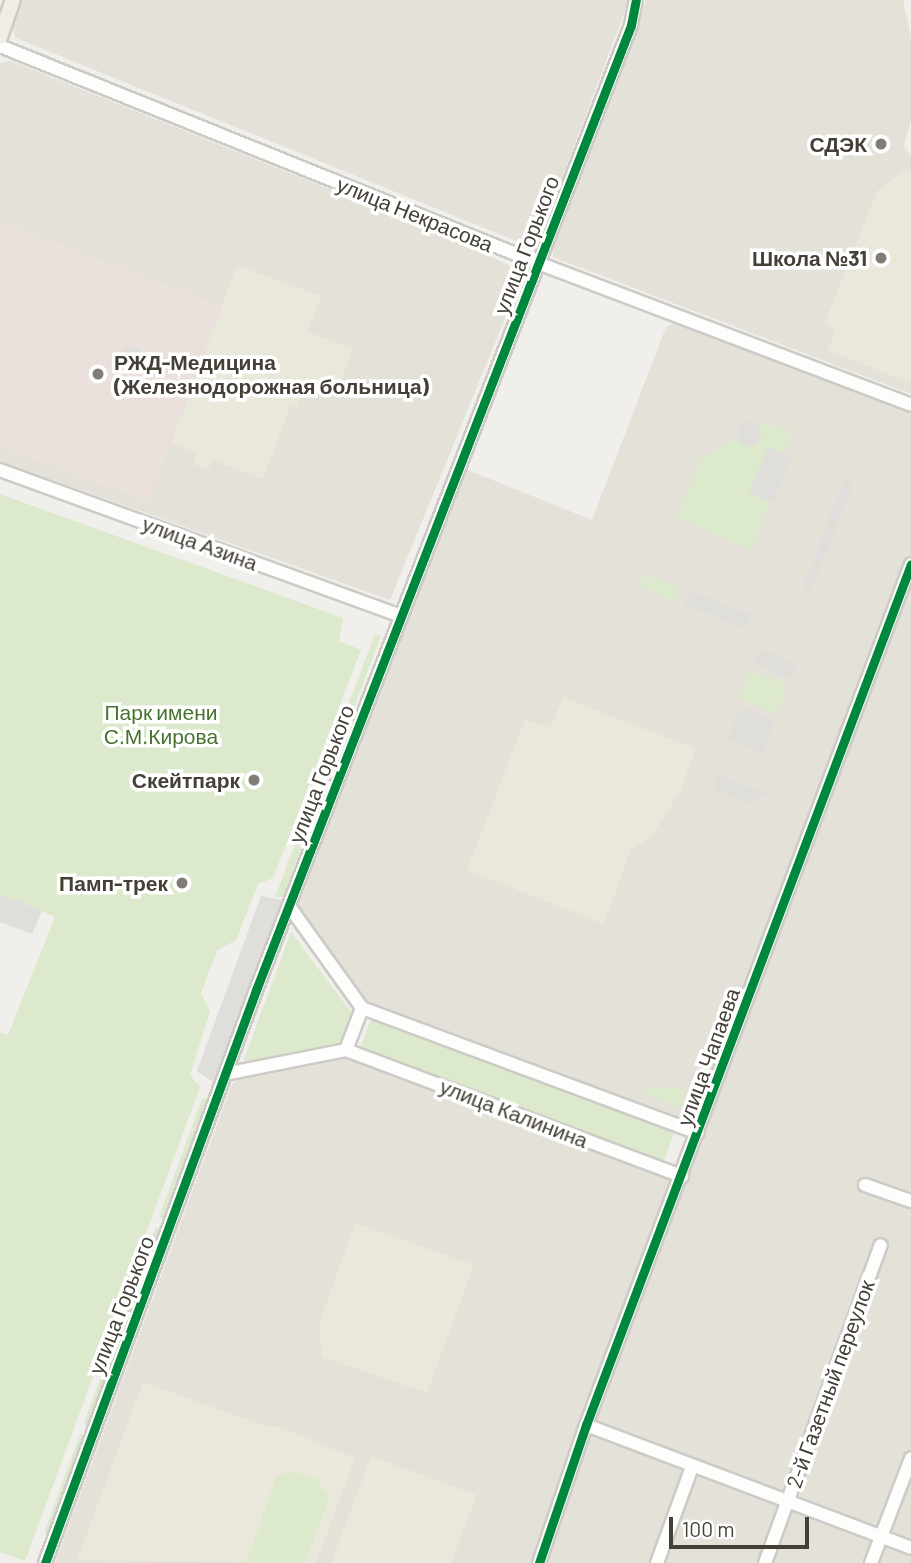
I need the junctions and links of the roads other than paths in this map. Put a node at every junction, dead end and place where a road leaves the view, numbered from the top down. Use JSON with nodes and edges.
{"nodes":[{"id":1,"x":13,"y":0,"type":"edge"},
{"id":2,"x":636,"y":0,"type":"edge"},
{"id":3,"x":0,"y":37,"type":"edge"},
{"id":4,"x":0,"y":46,"type":"edge"},
{"id":5,"x":538,"y":263,"type":"junction"},
{"id":6,"x":911,"y":405,"type":"edge"},
{"id":7,"x":0,"y":470,"type":"edge"},
{"id":8,"x":911,"y":564,"type":"edge"},
{"id":9,"x":401,"y":616,"type":"junction"},
{"id":10,"x":289,"y":906,"type":"junction"},
{"id":11,"x":362,"y":1008,"type":"junction"},
{"id":12,"x":346,"y":1049,"type":"junction"},
{"id":13,"x":225,"y":1074,"type":"junction"},
{"id":14,"x":698,"y":1133,"type":"junction"},
{"id":15,"x":682,"y":1176,"type":"junction"},
{"id":16,"x":865,"y":1185,"type":"dead end"},
{"id":17,"x":911,"y":1201,"type":"edge"},
{"id":18,"x":881,"y":1245,"type":"dead end"},
{"id":19,"x":586,"y":1425,"type":"junction"},
{"id":20,"x":911,"y":1458,"type":"edge"},
{"id":21,"x":692,"y":1467,"type":"junction"},
{"id":22,"x":786,"y":1504,"type":"junction"},
{"id":23,"x":881,"y":1536,"type":"junction"},
{"id":24,"x":911,"y":1548,"type":"edge"},
{"id":25,"x":45,"y":1563,"type":"edge"},
{"id":26,"x":539,"y":1563,"type":"edge"},
{"id":27,"x":657,"y":1563,"type":"edge"},
{"id":28,"x":765,"y":1563,"type":"edge"},
{"id":29,"x":872,"y":1563,"type":"edge"}],
"edges":[{"from":1,"to":3,"type":"main road"},
{"from":2,"to":5,"type":"street","name":"улица Горького"},
{"from":4,"to":5,"type":"street","name":"улица Некрасова"},
{"from":5,"to":6,"type":"street","name":"улица Некрасова"},
{"from":5,"to":9,"type":"street","name":"улица Горького"},
{"from":7,"to":9,"type":"street","name":"улица Азина"},
{"from":8,"to":14,"type":"street","name":"улица Чапаева"},
{"from":9,"to":10,"type":"street","name":"улица Горького"},
{"from":10,"to":11,"type":"street"},
{"from":10,"to":13,"type":"street","name":"улица Горького"},
{"from":11,"to":12,"type":"street"},
{"from":11,"to":14,"type":"street"},
{"from":12,"to":13,"type":"street"},
{"from":12,"to":15,"type":"street","name":"улица Калинина"},
{"from":13,"to":25,"type":"street","name":"улица Горького"},
{"from":14,"to":15,"type":"street","name":"улица Чапаева"},
{"from":15,"to":19,"type":"street","name":"улица Чапаева"},
{"from":16,"to":17,"type":"street"},
{"from":18,"to":22,"type":"street","name":"2-й Газетный переулок"},
{"from":19,"to":21,"type":"street"},
{"from":19,"to":26,"type":"street","name":"улица Чапаева"},
{"from":20,"to":23,"type":"street"},
{"from":21,"to":22,"type":"street"},
{"from":21,"to":27,"type":"street"},
{"from":22,"to":23,"type":"street"},
{"from":22,"to":28,"type":"street","name":"2-й Газетный переулок"},
{"from":23,"to":24,"type":"street"},
{"from":23,"to":29,"type":"street"}]}
